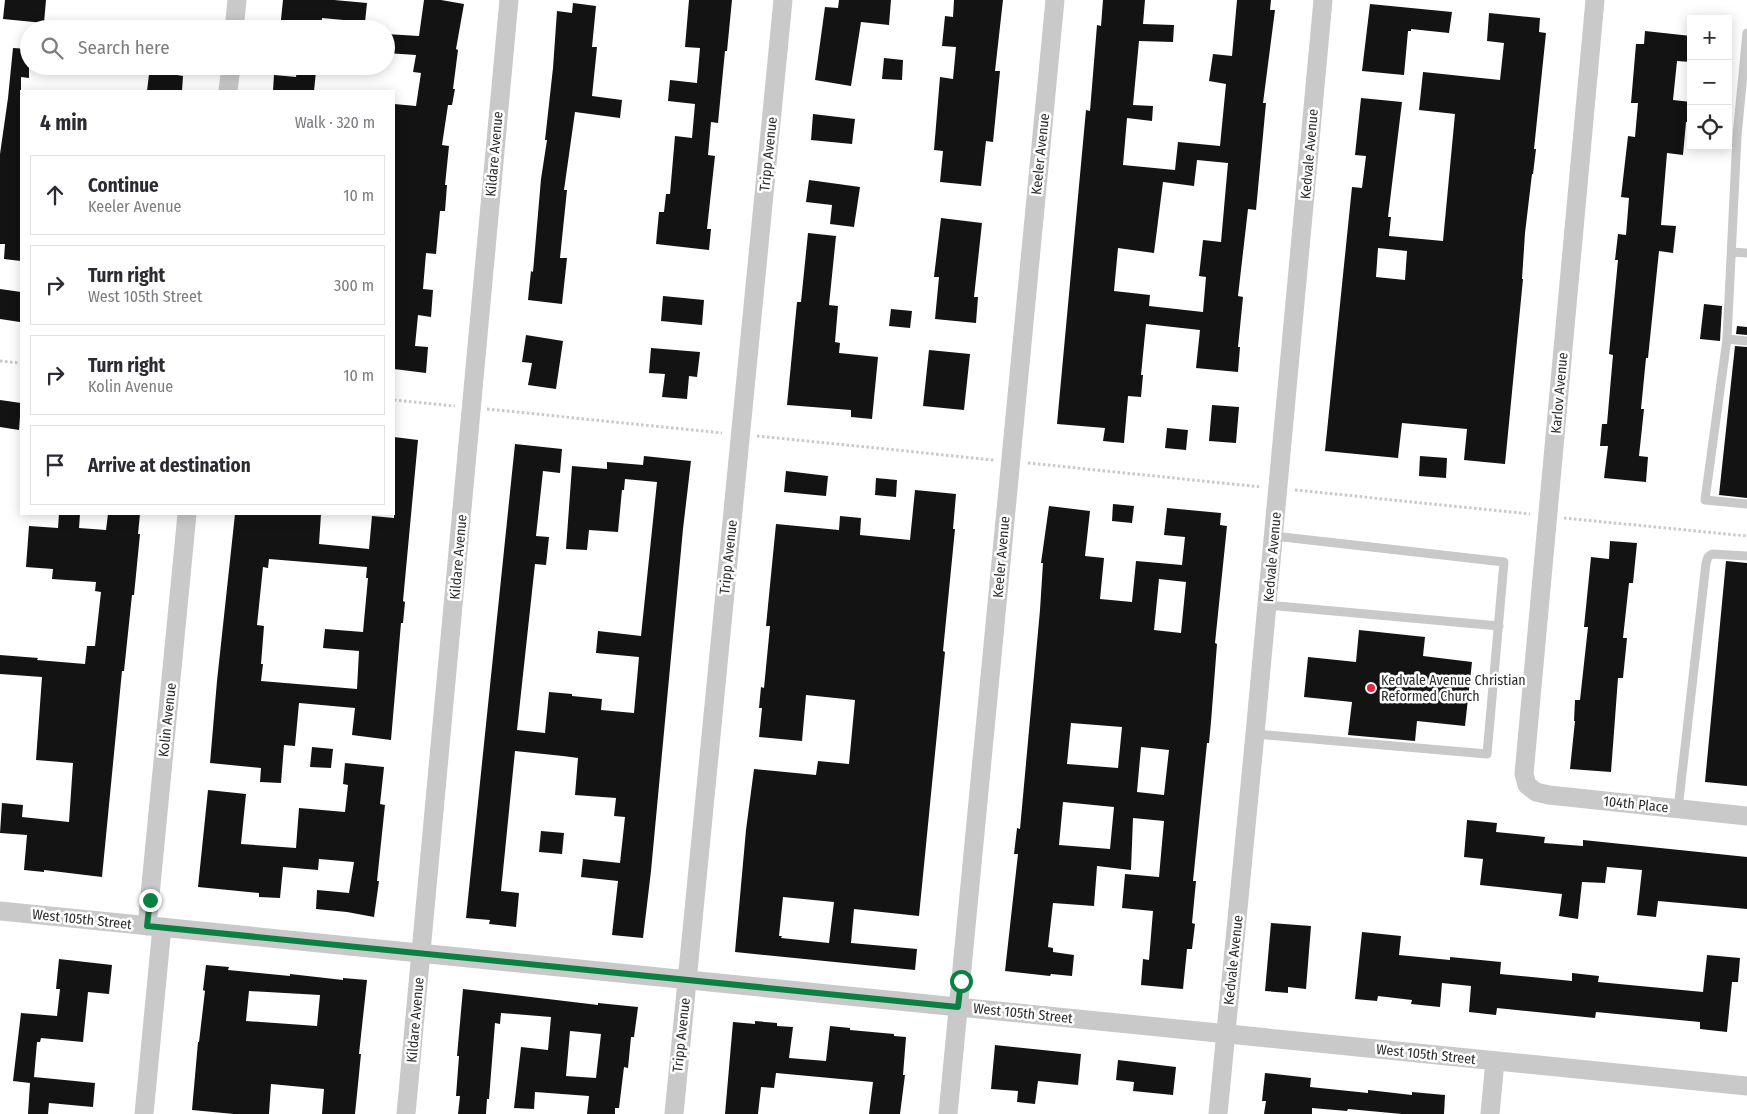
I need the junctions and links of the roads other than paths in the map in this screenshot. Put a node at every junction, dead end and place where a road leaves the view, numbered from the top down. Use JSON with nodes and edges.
{"nodes":[{"id":1,"x":237,"y":0,"type":"edge"},
{"id":2,"x":509,"y":0,"type":"edge"},
{"id":3,"x":783,"y":0,"type":"edge"},
{"id":4,"x":1055,"y":0,"type":"edge"},
{"id":5,"x":1323,"y":0,"type":"edge"},
{"id":6,"x":1595,"y":0,"type":"edge"},
{"id":7,"x":235,"y":20,"type":"edge"},
{"id":8,"x":1747,"y":33,"type":"edge"},
{"id":9,"x":230,"y":75,"type":"edge"},
{"id":10,"x":228,"y":90,"type":"edge"},
{"id":11,"x":1737,"y":136,"type":"junction"},
{"id":12,"x":1747,"y":137,"type":"edge"},
{"id":13,"x":1732,"y":252,"type":"junction"},
{"id":14,"x":1747,"y":254,"type":"edge"},
{"id":15,"x":1727,"y":339,"type":"junction"},
{"id":16,"x":1747,"y":341,"type":"edge"},
{"id":17,"x":1747,"y":504,"type":"edge"},
{"id":18,"x":187,"y":515,"type":"edge"},
{"id":19,"x":1274,"y":536,"type":"junction"},
{"id":20,"x":1747,"y":556,"type":"edge"},
{"id":21,"x":1267,"y":605,"type":"junction"},
{"id":22,"x":1499,"y":626,"type":"junction"},
{"id":23,"x":1255,"y":734,"type":"junction"},
{"id":24,"x":1527,"y":786,"type":"joint"},
{"id":25,"x":1678,"y":809,"type":"junction"},
{"id":26,"x":1747,"y":816,"type":"edge"},
{"id":27,"x":0,"y":911,"type":"edge"},
{"id":28,"x":155,"y":926,"type":"junction"},
{"id":29,"x":421,"y":953,"type":"junction"},
{"id":30,"x":687,"y":980,"type":"junction"},
{"id":31,"x":958,"y":1007,"type":"junction"},
{"id":32,"x":1226,"y":1033,"type":"junction"},
{"id":33,"x":1495,"y":1060,"type":"junction"},
{"id":34,"x":1747,"y":1086,"type":"edge"},
{"id":35,"x":144,"y":1114,"type":"edge"},
{"id":36,"x":406,"y":1114,"type":"edge"},
{"id":37,"x":674,"y":1114,"type":"edge"},
{"id":38,"x":948,"y":1114,"type":"edge"},
{"id":39,"x":1218,"y":1114,"type":"edge"},
{"id":40,"x":1490,"y":1114,"type":"edge"}],
"edges":[{"from":1,"to":7,"type":"street"},
{"from":2,"to":29,"type":"street","name":"Kildare Avenue"},
{"from":3,"to":30,"type":"street","name":"Tripp Avenue"},
{"from":4,"to":31,"type":"street","name":"Keeler Avenue"},
{"from":5,"to":19,"type":"street","name":"Kedvale Avenue"},
{"from":6,"to":24,"type":"street","name":"Karlov Avenue"},
{"from":8,"to":11,"type":"lane"},
{"from":9,"to":10,"type":"street"},
{"from":11,"to":12,"type":"lane"},
{"from":11,"to":13,"type":"lane"},
{"from":13,"to":14,"type":"lane"},
{"from":13,"to":15,"type":"lane"},
{"from":15,"to":16,"type":"lane"},
{"from":15,"to":17,"type":"lane"},
{"from":18,"to":28,"type":"street","name":"Kolin Avenue"},
{"from":19,"to":21,"type":"street","name":"Kedvale Avenue"},
{"from":19,"to":22,"type":"lane"},
{"from":20,"to":25,"type":"lane"},
{"from":21,"to":22,"type":"lane"},
{"from":21,"to":23,"type":"street","name":"Kedvale Avenue"},
{"from":22,"to":23,"type":"lane"},
{"from":23,"to":32,"type":"street","name":"Kedvale Avenue"},
{"from":24,"to":25,"type":"street","name":"104th Place"},
{"from":25,"to":26,"type":"street","name":"104th Place"},
{"from":27,"to":28,"type":"street","name":"West 105th Street"},
{"from":28,"to":29,"type":"street","name":"West 105th Street"},
{"from":28,"to":35,"type":"street","name":"Kolin Avenue"},
{"from":29,"to":30,"type":"street","name":"West 105th Street"},
{"from":29,"to":36,"type":"street","name":"Kildare Avenue"},
{"from":30,"to":31,"type":"street","name":"West 105th Street"},
{"from":30,"to":37,"type":"street","name":"Tripp Avenue"},
{"from":31,"to":32,"type":"street","name":"West 105th Street"},
{"from":31,"to":38,"type":"street","name":"Keeler Avenue"},
{"from":32,"to":33,"type":"street","name":"West 105th Street"},
{"from":32,"to":39,"type":"street","name":"Kedvale Avenue"},
{"from":33,"to":34,"type":"street","name":"West 105th Street"},
{"from":33,"to":40,"type":"street"}]}
